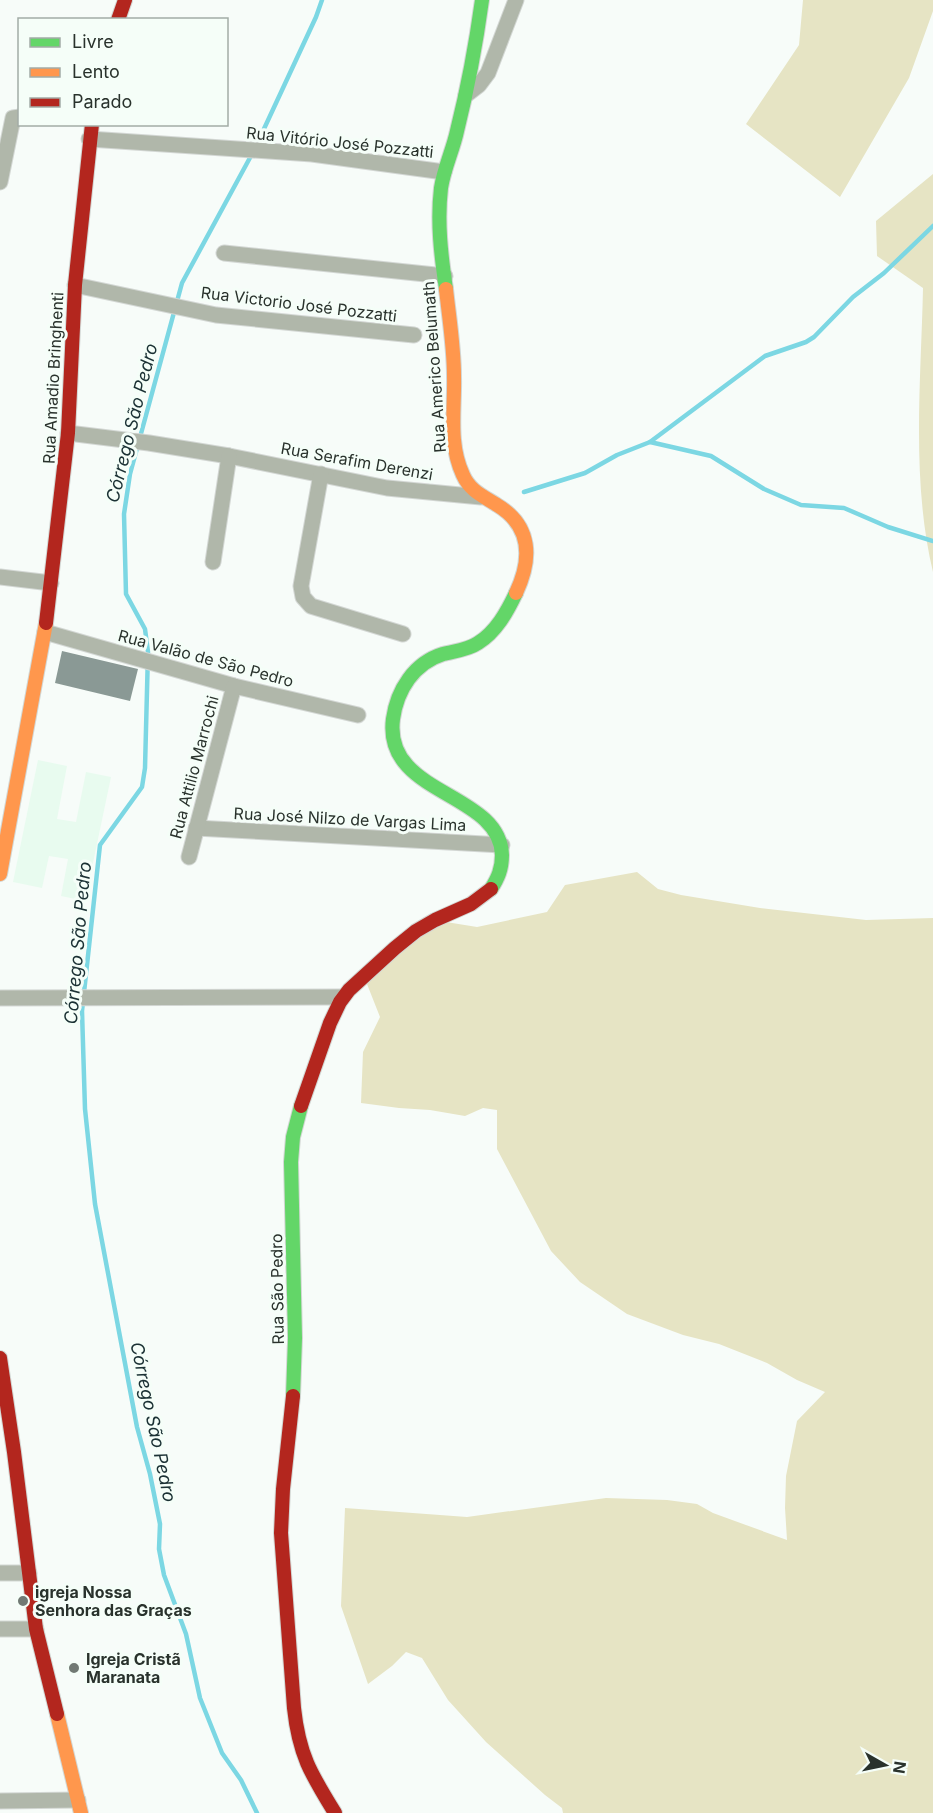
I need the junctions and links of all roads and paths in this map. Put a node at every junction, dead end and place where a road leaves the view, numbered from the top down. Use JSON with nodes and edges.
{"nodes":[{"id":1,"x":125,"y":0,"type":"edge"},
{"id":2,"x":482,"y":0,"type":"edge"},
{"id":3,"x":516,"y":0,"type":"edge"},
{"id":4,"x":119,"y":18,"type":"edge"},
{"id":5,"x":466,"y":96,"type":"junction"},
{"id":6,"x":18,"y":117,"type":"edge"},
{"id":7,"x":90,"y":132,"type":"edge"},
{"id":8,"x":444,"y":172,"type":"junction"},
{"id":9,"x":0,"y":182,"type":"edge"},
{"id":10,"x":224,"y":253,"type":"dead end"},
{"id":11,"x":445,"y":276,"type":"junction"},
{"id":12,"x":75,"y":285,"type":"junction"},
{"id":13,"x":414,"y":335,"type":"dead end"},
{"id":14,"x":68,"y":433,"type":"junction"},
{"id":15,"x":229,"y":456,"type":"junction"},
{"id":16,"x":321,"y":474,"type":"junction"},
{"id":17,"x":480,"y":497,"type":"junction"},
{"id":18,"x":213,"y":562,"type":"dead end"},
{"id":19,"x":0,"y":577,"type":"edge"},
{"id":20,"x":51,"y":583,"type":"junction"},
{"id":21,"x":45,"y":632,"type":"junction"},
{"id":22,"x":403,"y":634,"type":"dead end"},
{"id":23,"x":234,"y":686,"type":"junction"},
{"id":24,"x":358,"y":715,"type":"dead end"},
{"id":25,"x":196,"y":828,"type":"junction"},
{"id":26,"x":502,"y":845,"type":"junction"},
{"id":27,"x":189,"y":857,"type":"dead end"},
{"id":28,"x":0,"y":874,"type":"edge"},
{"id":29,"x":342,"y":997,"type":"junction"},
{"id":30,"x":0,"y":999,"type":"edge"},
{"id":31,"x":0,"y":1358,"type":"edge"},
{"id":32,"x":7,"y":1452,"type":"edge"},
{"id":33,"x":0,"y":1573,"type":"edge"},
{"id":34,"x":29,"y":1573,"type":"junction"},
{"id":35,"x":0,"y":1629,"type":"edge"},
{"id":36,"x":36,"y":1629,"type":"junction"},
{"id":37,"x":0,"y":1801,"type":"edge"},
{"id":38,"x":79,"y":1807,"type":"edge"},
{"id":39,"x":335,"y":1813,"type":"edge"}],
"edges":[{"from":1,"to":4,"type":"street"},
{"from":2,"to":5,"type":"street","name":"Rua Americo Belumath"},
{"from":3,"to":5,"type":"street"},
{"from":5,"to":8,"type":"street","name":"Rua Americo Belumath"},
{"from":6,"to":9,"type":"street"},
{"from":7,"to":8,"type":"street","name":"Rua Vitório José Pozzatti"},
{"from":7,"to":12,"type":"street","name":"Rua Amadio Bringhenti"},
{"from":8,"to":11,"type":"street","name":"Rua Americo Belumath"},
{"from":10,"to":11,"type":"street"},
{"from":11,"to":17,"type":"street","name":"Rua Americo Belumath"},
{"from":12,"to":13,"type":"street","name":"Rua Victorio José Pozzatti"},
{"from":12,"to":14,"type":"street","name":"Rua Amadio Bringhenti"},
{"from":14,"to":15,"type":"street","name":"Rua Serafim Derenzi"},
{"from":14,"to":20,"type":"street","name":"Rua Amadio Bringhenti"},
{"from":15,"to":16,"type":"street","name":"Rua Serafim Derenzi"},
{"from":15,"to":18,"type":"street"},
{"from":16,"to":17,"type":"street","name":"Rua Serafim Derenzi"},
{"from":16,"to":22,"type":"street"},
{"from":17,"to":26,"type":"street","name":"Rua Americo Belumath"},
{"from":19,"to":20,"type":"street"},
{"from":20,"to":21,"type":"street","name":"Rua Amadio Bringhenti"},
{"from":21,"to":23,"type":"street","name":"Rua Valão de São Pedro"},
{"from":21,"to":28,"type":"street","name":"Rua Amadio Bringhenti"},
{"from":23,"to":24,"type":"street","name":"Rua Valão de São Pedro"},
{"from":23,"to":25,"type":"street","name":"Rua Attilio Marrochi"},
{"from":25,"to":26,"type":"street","name":"Rua José Nilzo de Vargas Lima"},
{"from":25,"to":27,"type":"street","name":"Rua Attilio Marrochi"},
{"from":26,"to":29,"type":"street","name":"Rua São Pedro"},
{"from":29,"to":30,"type":"street"},
{"from":29,"to":39,"type":"street","name":"Rua São Pedro"},
{"from":31,"to":32,"type":"street"},
{"from":32,"to":34,"type":"street"},
{"from":33,"to":34,"type":"street"},
{"from":34,"to":36,"type":"street"},
{"from":35,"to":36,"type":"street"},
{"from":36,"to":38,"type":"street"},
{"from":37,"to":38,"type":"street"}]}
